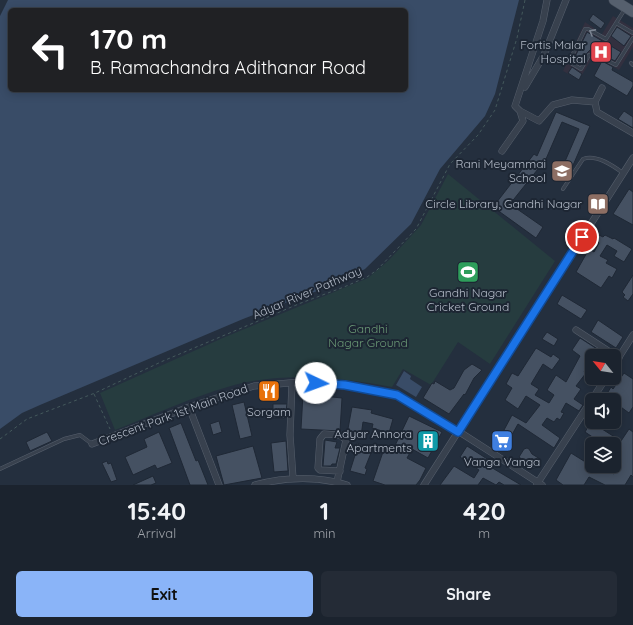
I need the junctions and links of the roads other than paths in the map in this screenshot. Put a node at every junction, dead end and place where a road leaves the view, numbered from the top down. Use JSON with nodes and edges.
{"nodes":[{"id":1,"x":547,"y":0,"type":"edge"},
{"id":2,"x":566,"y":0,"type":"edge"},
{"id":3,"x":614,"y":0,"type":"edge"},
{"id":4,"x":629,"y":9,"type":"edge"},
{"id":5,"x":616,"y":23,"type":"junction"},
{"id":6,"x":633,"y":33,"type":"edge"},
{"id":7,"x":633,"y":38,"type":"edge"},
{"id":8,"x":602,"y":88,"type":"dead end"},
{"id":9,"x":595,"y":102,"type":"junction"},
{"id":10,"x":515,"y":106,"type":"junction"},
{"id":11,"x":520,"y":111,"type":"junction"},
{"id":12,"x":633,"y":133,"type":"edge"},
{"id":13,"x":502,"y":151,"type":"dead end"},
{"id":14,"x":633,"y":158,"type":"edge"},
{"id":15,"x":623,"y":172,"type":"junction"},
{"id":16,"x":563,"y":189,"type":"dead end"},
{"id":17,"x":576,"y":330,"type":"dead end"},
{"id":18,"x":633,"y":335,"type":"edge"},
{"id":19,"x":605,"y":349,"type":"edge"},
{"id":20,"x":621,"y":355,"type":"edge"},
{"id":21,"x":292,"y":383,"type":"junction"},
{"id":22,"x":602,"y":385,"type":"edge"},
{"id":23,"x":189,"y":407,"type":"junction"},
{"id":24,"x":458,"y":432,"type":"junction"},
{"id":25,"x":92,"y":444,"type":"joint"},
{"id":26,"x":0,"y":469,"type":"edge"},
{"id":27,"x":340,"y":471,"type":"junction"},
{"id":28,"x":293,"y":478,"type":"junction"},
{"id":29,"x":338,"y":482,"type":"junction"},
{"id":30,"x":539,"y":484,"type":"edge"},
{"id":31,"x":219,"y":485,"type":"edge"},
{"id":32,"x":255,"y":485,"type":"edge"},
{"id":33,"x":347,"y":485,"type":"edge"},
{"id":34,"x":424,"y":485,"type":"edge"}],
"edges":[{"from":1,"to":10,"type":"street"},
{"from":2,"to":10,"type":"street"},
{"from":3,"to":4,"type":"main road"},
{"from":4,"to":5,"type":"lane"},
{"from":5,"to":6,"type":"lane"},
{"from":5,"to":7,"type":"lane","one_way":true},
{"from":8,"to":9,"type":"street"},
{"from":9,"to":11,"type":"street"},
{"from":9,"to":12,"type":"street"},
{"from":10,"to":11,"type":"street"},
{"from":11,"to":13,"type":"street"},
{"from":14,"to":15,"type":"street"},
{"from":15,"to":16,"type":"lane"},
{"from":15,"to":24,"type":"street"},
{"from":17,"to":19,"type":"street"},
{"from":18,"to":20,"type":"street"},
{"from":21,"to":23,"type":"street","name":"Crescent Park 1st Main Road"},
{"from":21,"to":24,"type":"street","name":"Crescent Park 1st Main Road"},
{"from":21,"to":28,"type":"street"},
{"from":22,"to":30,"type":"street"},
{"from":23,"to":25,"type":"street","name":"Crescent Park 1st Main Road"},
{"from":23,"to":31,"type":"street"},
{"from":24,"to":30,"type":"street","name":"Crescent Park 1st Main Road"},
{"from":24,"to":34,"type":"street"},
{"from":25,"to":26,"type":"lane"},
{"from":27,"to":27,"type":"street"},
{"from":27,"to":29,"type":"street"},
{"from":28,"to":29,"type":"street"},
{"from":28,"to":32,"type":"street"},
{"from":29,"to":33,"type":"street"}]}
